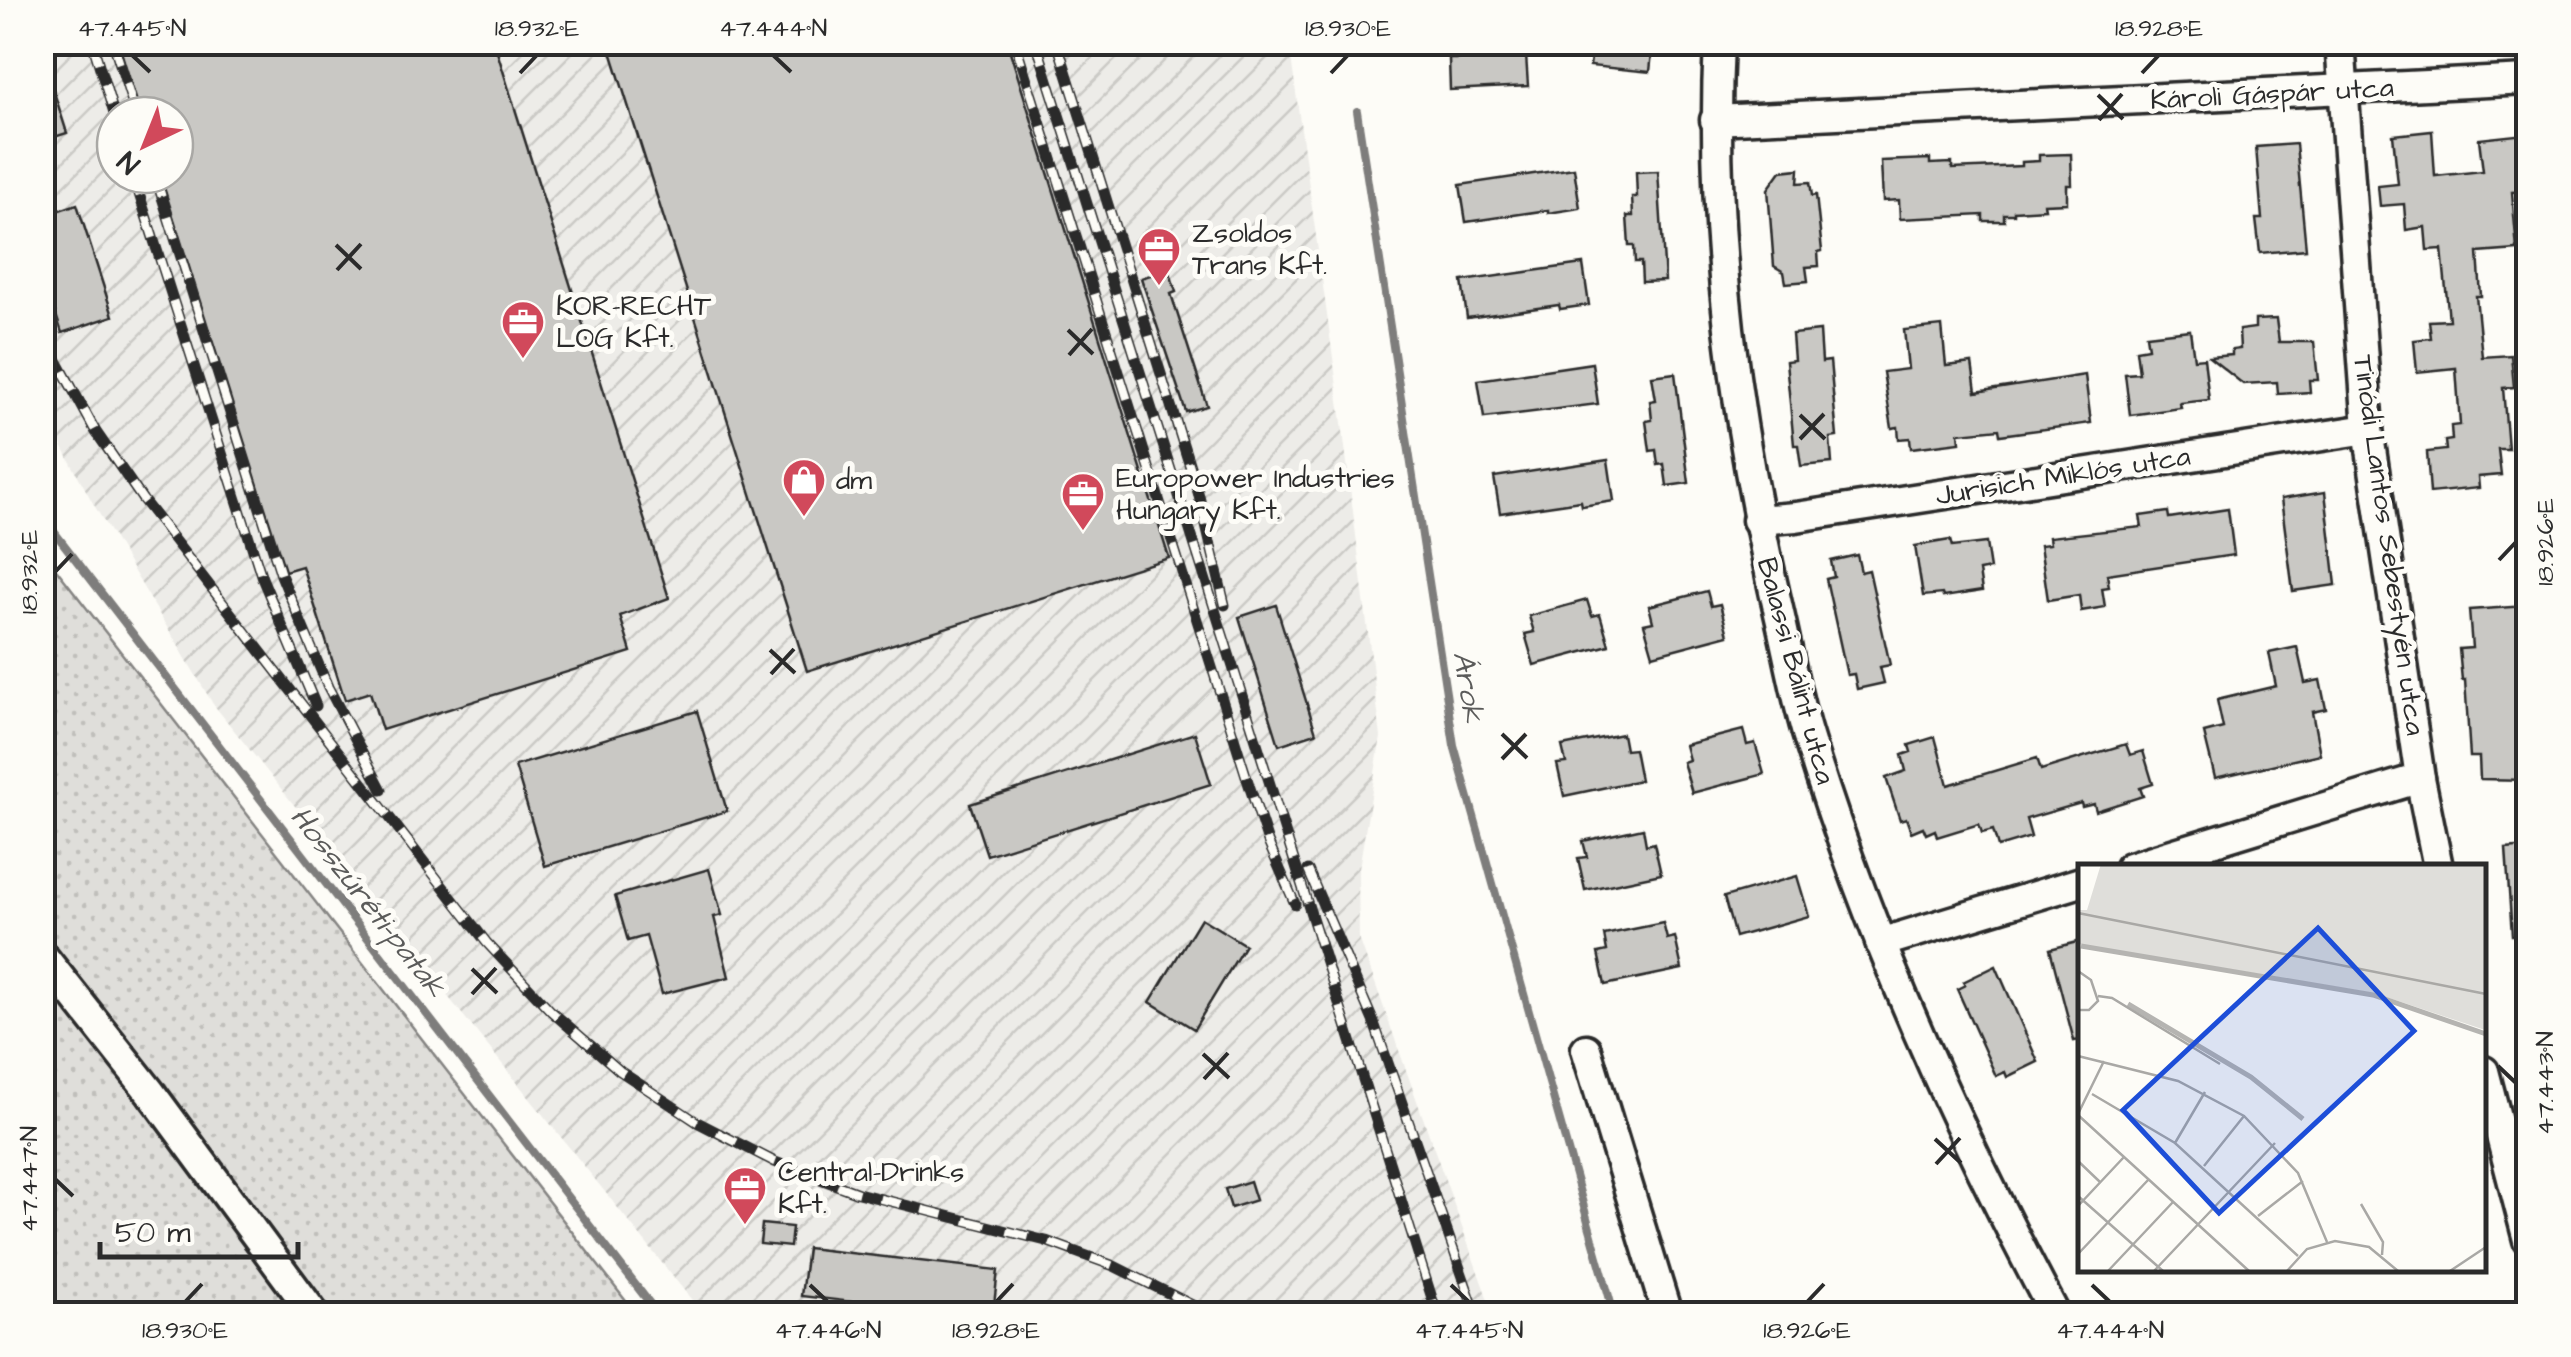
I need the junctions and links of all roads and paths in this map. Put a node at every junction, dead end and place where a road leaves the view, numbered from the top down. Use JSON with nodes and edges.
{"nodes":[{"id":1,"x":1719,"y":42,"type":"edge"},
{"id":2,"x":2340,"y":42,"type":"edge"},
{"id":3,"x":2528,"y":80,"type":"edge"},
{"id":4,"x":2344,"y":91,"type":"junction"},
{"id":5,"x":1715,"y":120,"type":"junction"},
{"id":6,"x":2368,"y":429,"type":"junction"},
{"id":7,"x":1757,"y":520,"type":"junction"},
{"id":8,"x":2420,"y":778,"type":"junction"},
{"id":9,"x":2140,"y":864,"type":"edge"},
{"id":10,"x":2437,"y":864,"type":"edge"},
{"id":11,"x":2078,"y":883,"type":"edge"},
{"id":12,"x":1880,"y":943,"type":"junction"},
{"id":13,"x":42,"y":956,"type":"edge"},
{"id":14,"x":1586,"y":1049,"type":"dead end"},
{"id":15,"x":2486,"y":1079,"type":"edge"},
{"id":16,"x":2528,"y":1240,"type":"edge"},
{"id":17,"x":314,"y":1314,"type":"edge"},
{"id":18,"x":1667,"y":1314,"type":"edge"},
{"id":19,"x":2054,"y":1314,"type":"edge"}],
"edges":[{"from":1,"to":5,"type":"street","name":"Balassi Bálint utca"},
{"from":2,"to":4,"type":"street","name":"Tinódi Lantos Sebestyén utca"},
{"from":3,"to":4,"type":"street","name":"Károli Gáspár utca"},
{"from":4,"to":5,"type":"street","name":"Károli Gáspár utca"},
{"from":4,"to":6,"type":"street","name":"Tinódi Lantos Sebestyén utca"},
{"from":5,"to":7,"type":"street","name":"Balassi Bálint utca"},
{"from":6,"to":7,"type":"street","name":"Jurisich Miklós utca"},
{"from":6,"to":8,"type":"street","name":"Tinódi Lantos Sebestyén utca"},
{"from":7,"to":12,"type":"street","name":"Balassi Bálint utca"},
{"from":8,"to":9,"type":"street"},
{"from":8,"to":10,"type":"street","name":"Tinódi Lantos Sebestyén utca"},
{"from":11,"to":12,"type":"street"},
{"from":12,"to":19,"type":"street","name":"Balassi Bálint utca"},
{"from":13,"to":17,"type":"street"},
{"from":14,"to":18,"type":"street"},
{"from":15,"to":16,"type":"street"}]}
